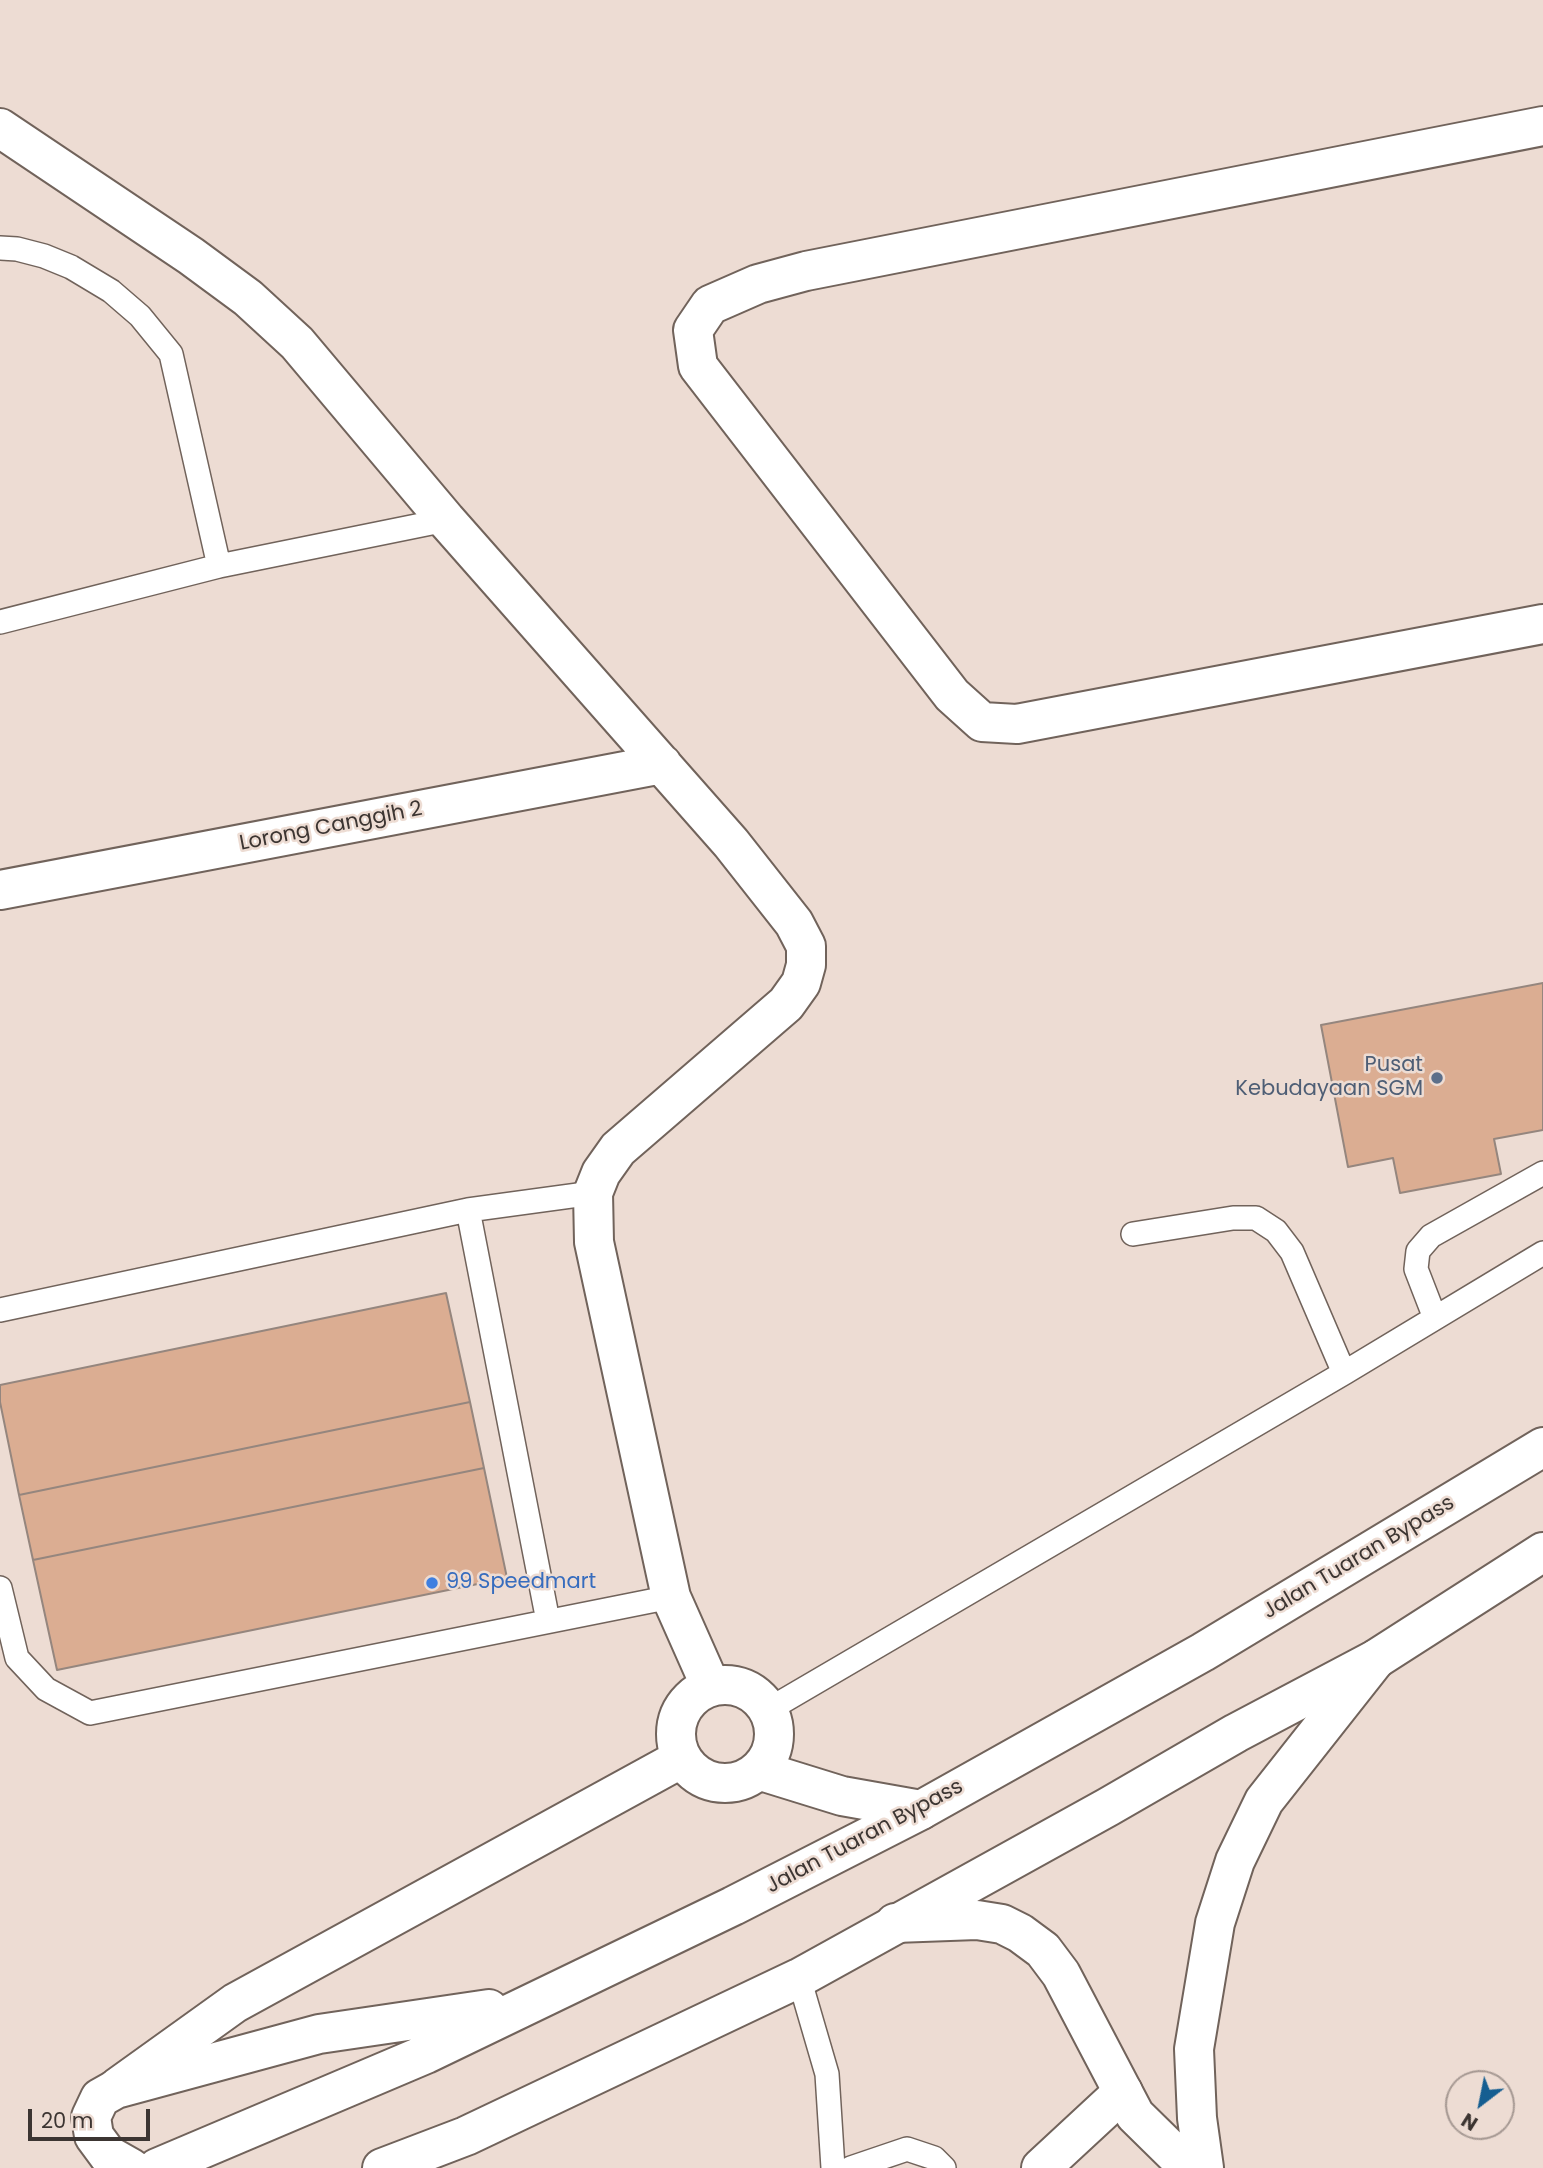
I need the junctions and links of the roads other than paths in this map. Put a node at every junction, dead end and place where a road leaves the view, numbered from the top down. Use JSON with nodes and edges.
{"nodes":[{"id":1,"x":1543,"y":126,"type":"edge"},
{"id":2,"x":0,"y":128,"type":"edge"},
{"id":3,"x":0,"y":248,"type":"edge"},
{"id":4,"x":446,"y":520,"type":"junction"},
{"id":5,"x":219,"y":566,"type":"junction"},
{"id":6,"x":0,"y":622,"type":"edge"},
{"id":7,"x":1543,"y":624,"type":"edge"},
{"id":8,"x":662,"y":764,"type":"junction"},
{"id":9,"x":0,"y":890,"type":"edge"},
{"id":10,"x":1543,"y":1173,"type":"edge"},
{"id":11,"x":593,"y":1194,"type":"junction"},
{"id":12,"x":468,"y":1210,"type":"junction"},
{"id":13,"x":1133,"y":1234,"type":"dead end"},
{"id":14,"x":1543,"y":1253,"type":"edge"},
{"id":15,"x":0,"y":1310,"type":"edge"},
{"id":16,"x":1435,"y":1318,"type":"junction"},
{"id":17,"x":1344,"y":1373,"type":"junction"},
{"id":18,"x":1543,"y":1447,"type":"edge"},
{"id":19,"x":1543,"y":1552,"type":"edge"},
{"id":20,"x":0,"y":1588,"type":"edge"},
{"id":21,"x":671,"y":1597,"type":"junction"},
{"id":22,"x":548,"y":1621,"type":"junction"},
{"id":23,"x":1376,"y":1659,"type":"junction"},
{"id":24,"x":711,"y":1687,"type":"junction"},
{"id":25,"x":768,"y":1710,"type":"junction"},
{"id":26,"x":682,"y":1758,"type":"junction"},
{"id":27,"x":758,"y":1770,"type":"junction"},
{"id":28,"x":921,"y":1810,"type":"junction"},
{"id":29,"x":895,"y":1923,"type":"junction"},
{"id":30,"x":799,"y":1978,"type":"junction"},
{"id":31,"x":531,"y":2001,"type":"junction"},
{"id":32,"x":116,"y":2089,"type":"junction"},
{"id":33,"x":1123,"y":2092,"type":"junction"},
{"id":34,"x":131,"y":2168,"type":"edge"},
{"id":35,"x":157,"y":2168,"type":"edge"},
{"id":36,"x":382,"y":2168,"type":"edge"},
{"id":37,"x":833,"y":2168,"type":"edge"},
{"id":38,"x":851,"y":2168,"type":"edge"},
{"id":39,"x":944,"y":2168,"type":"edge"},
{"id":40,"x":1041,"y":2168,"type":"edge"},
{"id":41,"x":1189,"y":2168,"type":"edge"},
{"id":42,"x":1204,"y":2168,"type":"edge"}],
"edges":[{"from":1,"to":7,"type":"main road"},
{"from":2,"to":4,"type":"main road"},
{"from":3,"to":5,"type":"lane"},
{"from":4,"to":5,"type":"lane"},
{"from":4,"to":8,"type":"main road"},
{"from":5,"to":6,"type":"lane"},
{"from":8,"to":9,"type":"main road","name":"Lorong Canggih 2"},
{"from":8,"to":11,"type":"main road"},
{"from":10,"to":16,"type":"lane"},
{"from":11,"to":12,"type":"lane"},
{"from":11,"to":21,"type":"main road"},
{"from":12,"to":15,"type":"lane"},
{"from":12,"to":22,"type":"lane"},
{"from":13,"to":17,"type":"lane"},
{"from":14,"to":16,"type":"lane"},
{"from":16,"to":17,"type":"lane"},
{"from":17,"to":25,"type":"lane"},
{"from":18,"to":28,"type":"main road","name":"Jalan Tuaran Bypass"},
{"from":19,"to":23,"type":"main road"},
{"from":20,"to":22,"type":"lane"},
{"from":21,"to":22,"type":"lane"},
{"from":21,"to":24,"type":"main road"},
{"from":23,"to":29,"type":"main road"},
{"from":23,"to":42,"type":"main road"},
{"from":24,"to":25,"type":"main road"},
{"from":24,"to":26,"type":"main road"},
{"from":25,"to":27,"type":"main road"},
{"from":26,"to":27,"type":"main road"},
{"from":26,"to":32,"type":"main road"},
{"from":27,"to":28,"type":"main road"},
{"from":28,"to":31,"type":"main road","name":"Jalan Tuaran Bypass"},
{"from":29,"to":30,"type":"main road"},
{"from":29,"to":33,"type":"main road"},
{"from":30,"to":36,"type":"main road"},
{"from":30,"to":37,"type":"lane"},
{"from":31,"to":32,"type":"main road"},
{"from":31,"to":35,"type":"main road","name":"Jalan Tuaran Bypass"},
{"from":32,"to":34,"type":"main road"},
{"from":33,"to":40,"type":"main road"},
{"from":33,"to":41,"type":"main road"},
{"from":38,"to":39,"type":"lane"}]}
